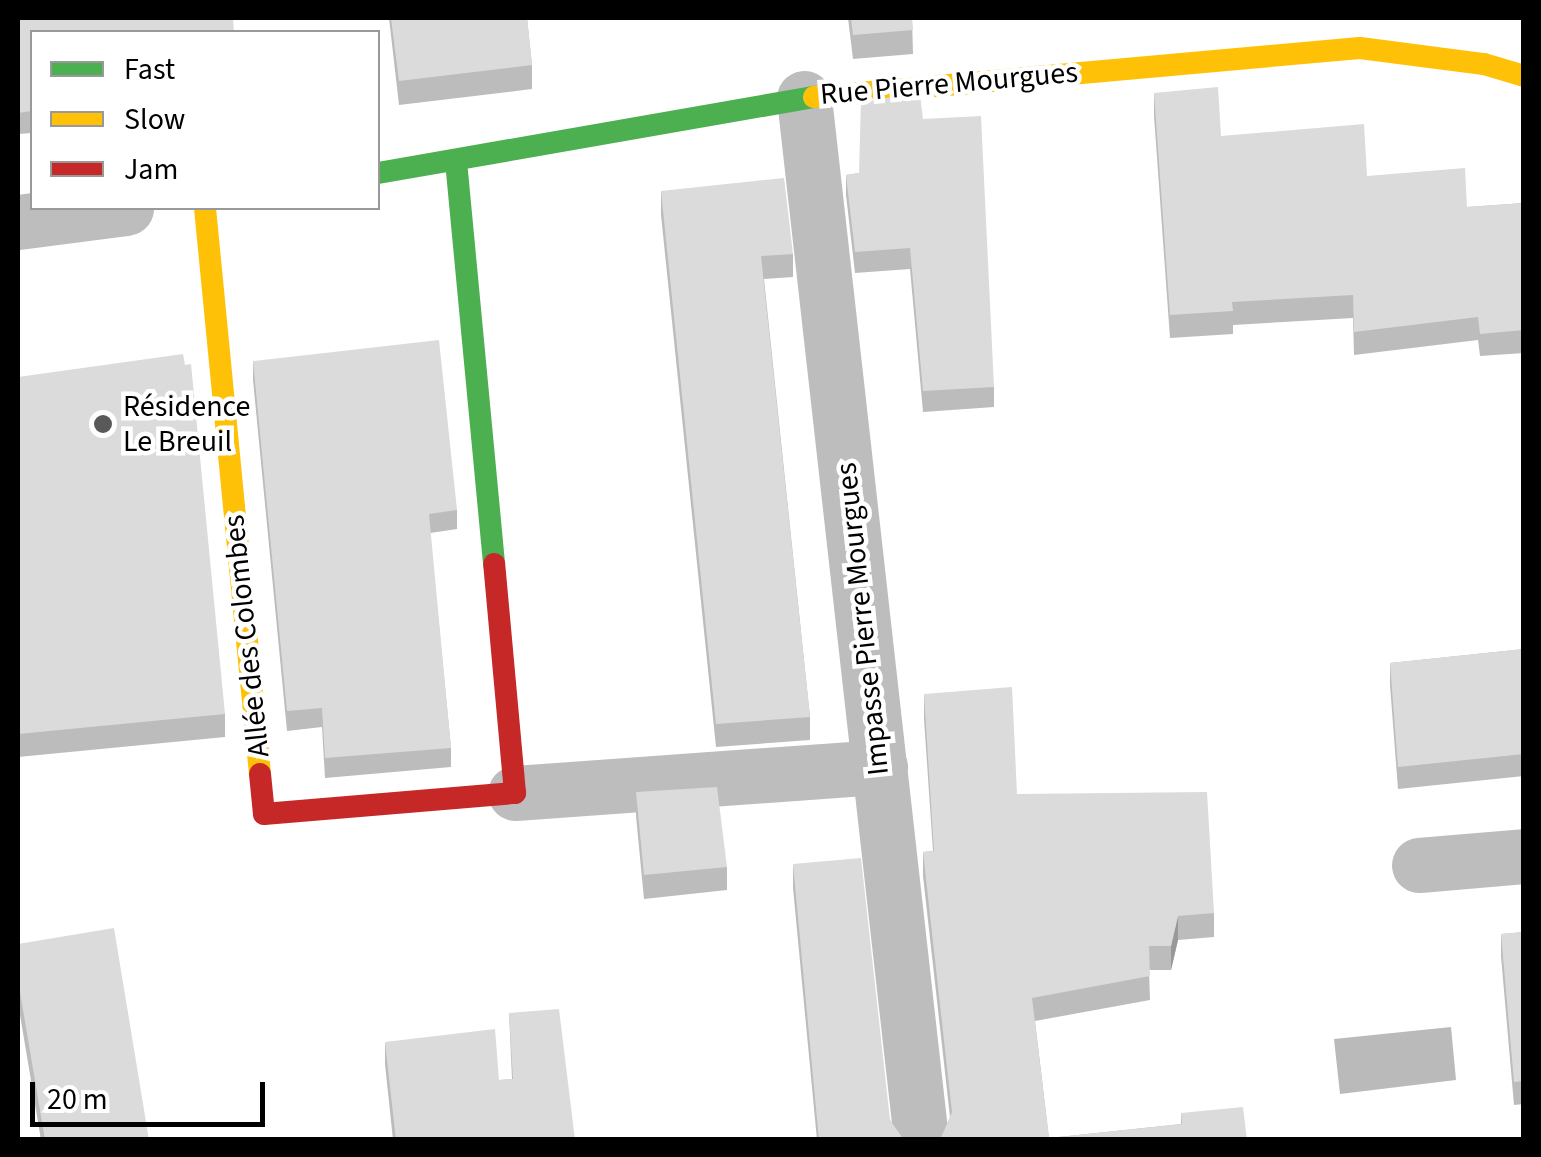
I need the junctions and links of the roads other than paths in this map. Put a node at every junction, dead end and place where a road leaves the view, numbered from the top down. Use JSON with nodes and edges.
{"nodes":[{"id":1,"x":1524,"y":76,"type":"edge"},
{"id":2,"x":804,"y":98,"type":"junction"},
{"id":3,"x":456,"y":161,"type":"junction"},
{"id":4,"x":380,"y":172,"type":"edge"},
{"id":5,"x":111,"y":210,"type":"edge"},
{"id":6,"x":206,"y":210,"type":"edge"},
{"id":7,"x":18,"y":222,"type":"edge"},
{"id":8,"x":880,"y":768,"type":"junction"},
{"id":9,"x":515,"y":794,"type":"junction"},
{"id":10,"x":1524,"y":856,"type":"edge"},
{"id":11,"x":1419,"y":865,"type":"dead end"},
{"id":12,"x":921,"y":1140,"type":"edge"}],
"edges":[{"from":1,"to":2,"type":"street","name":"Rue Pierre Mourgues"},
{"from":2,"to":3,"type":"street","name":"Rue Pierre Mourgues"},
{"from":2,"to":8,"type":"street","name":"Impasse Pierre Mourgues"},
{"from":3,"to":4,"type":"street","name":"Rue Pierre Mourgues"},
{"from":3,"to":9,"type":"street"},
{"from":5,"to":7,"type":"street"},
{"from":6,"to":9,"type":"street","name":"Allée des Colombes"},
{"from":8,"to":9,"type":"street","name":"Allée des Colombes"},
{"from":8,"to":12,"type":"street","name":"Impasse Pierre Mourgues"},
{"from":10,"to":11,"type":"street"}]}
